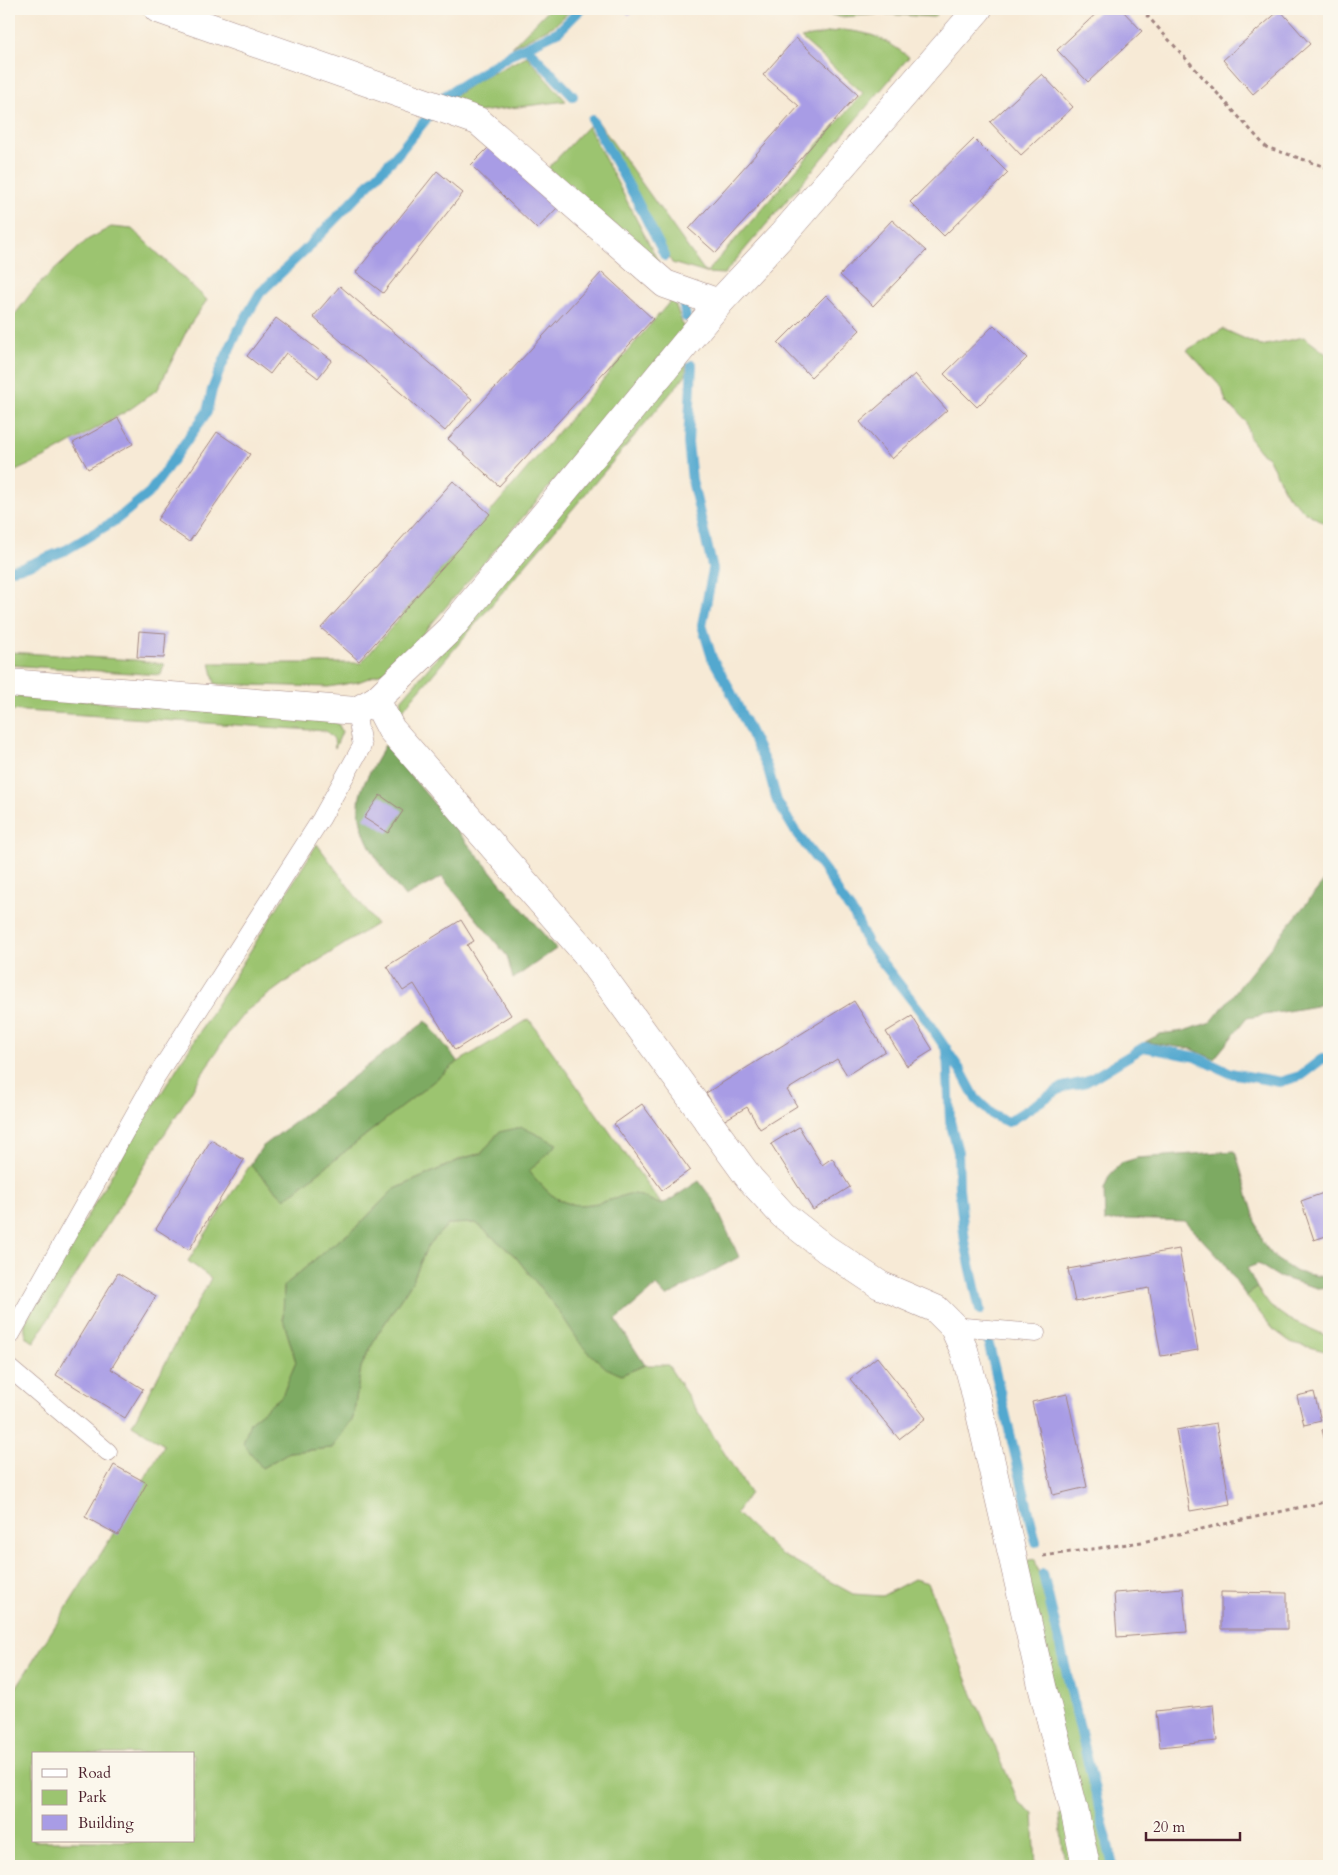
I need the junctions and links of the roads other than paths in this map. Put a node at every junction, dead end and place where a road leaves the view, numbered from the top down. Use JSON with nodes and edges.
{"nodes":[{"id":1,"x":158,"y":9,"type":"edge"},
{"id":2,"x":978,"y":9,"type":"edge"},
{"id":3,"x":719,"y":303,"type":"junction"},
{"id":4,"x":9,"y":684,"type":"edge"},
{"id":5,"x":366,"y":705,"type":"junction"},
{"id":6,"x":953,"y":1326,"type":"junction"},
{"id":7,"x":1036,"y":1333,"type":"dead end"},
{"id":8,"x":9,"y":1338,"type":"edge"},
{"id":9,"x":9,"y":1368,"type":"edge"},
{"id":10,"x":108,"y":1452,"type":"dead end"},
{"id":11,"x":1086,"y":1866,"type":"edge"}],
"edges":[{"from":1,"to":3,"type":"street"},
{"from":2,"to":3,"type":"street"},
{"from":3,"to":5,"type":"street"},
{"from":4,"to":5,"type":"street"},
{"from":5,"to":6,"type":"street"},
{"from":5,"to":8,"type":"lane"},
{"from":6,"to":7,"type":"lane"},
{"from":6,"to":11,"type":"street"},
{"from":9,"to":10,"type":"lane"}]}
